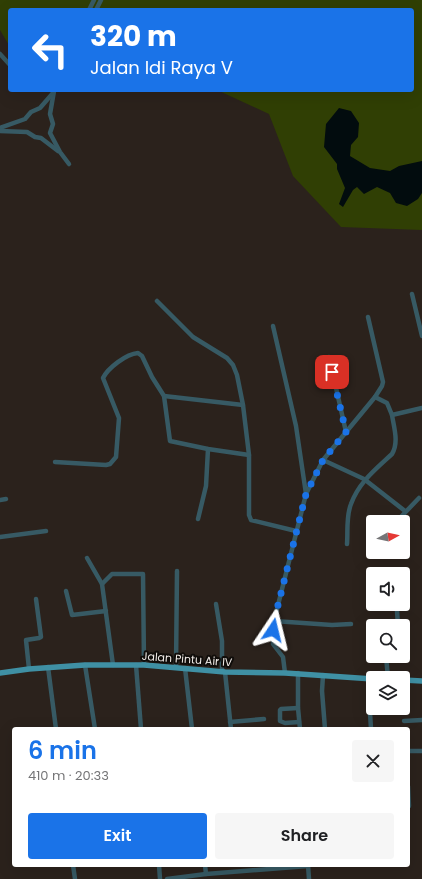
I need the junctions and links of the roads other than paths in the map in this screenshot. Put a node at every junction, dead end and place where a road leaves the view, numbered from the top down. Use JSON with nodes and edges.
{"nodes":[{"id":1,"x":0,"y":54,"type":"edge"},
{"id":2,"x":8,"y":63,"type":"edge"},
{"id":3,"x":54,"y":92,"type":"edge"},
{"id":4,"x":55,"y":92,"type":"edge"},
{"id":5,"x":0,"y":130,"type":"edge"},
{"id":6,"x":60,"y":152,"type":"junction"},
{"id":7,"x":69,"y":164,"type":"dead end"},
{"id":8,"x":412,"y":294,"type":"dead end"},
{"id":9,"x":157,"y":302,"type":"dead end"},
{"id":10,"x":368,"y":317,"type":"dead end"},
{"id":11,"x":273,"y":326,"type":"dead end"},
{"id":12,"x":422,"y":336,"type":"edge"},
{"id":13,"x":329,"y":357,"type":"dead end"},
{"id":14,"x":164,"y":396,"type":"junction"},
{"id":15,"x":375,"y":397,"type":"junction"},
{"id":16,"x":243,"y":405,"type":"junction"},
{"id":17,"x":422,"y":408,"type":"edge"},
{"id":18,"x":392,"y":415,"type":"junction"},
{"id":19,"x":346,"y":432,"type":"junction"},
{"id":20,"x":208,"y":449,"type":"junction"},
{"id":21,"x":249,"y":455,"type":"junction"},
{"id":22,"x":323,"y":460,"type":"junction"},
{"id":23,"x":55,"y":462,"type":"dead end"},
{"id":24,"x":364,"y":479,"type":"junction"},
{"id":25,"x":306,"y":494,"type":"junction"},
{"id":26,"x":419,"y":498,"type":"dead end"},
{"id":27,"x":6,"y":499,"type":"dead end"},
{"id":28,"x":0,"y":500,"type":"edge"},
{"id":29,"x":405,"y":511,"type":"junction"},
{"id":30,"x":402,"y":515,"type":"edge"},
{"id":31,"x":198,"y":519,"type":"dead end"},
{"id":32,"x":46,"y":531,"type":"dead end"},
{"id":33,"x":296,"y":531,"type":"junction"},
{"id":34,"x":0,"y":537,"type":"edge"},
{"id":35,"x":347,"y":544,"type":"dead end"},
{"id":36,"x":87,"y":558,"type":"dead end"},
{"id":37,"x":177,"y":572,"type":"dead end"},
{"id":38,"x":102,"y":584,"type":"junction"},
{"id":39,"x":66,"y":591,"type":"dead end"},
{"id":40,"x":36,"y":599,"type":"dead end"},
{"id":41,"x":216,"y":604,"type":"dead end"},
{"id":42,"x":106,"y":611,"type":"junction"},
{"id":43,"x":397,"y":611,"type":"dead end"},
{"id":44,"x":398,"y":619,"type":"edge"},
{"id":45,"x":274,"y":621,"type":"junction"},
{"id":46,"x":351,"y":624,"type":"dead end"},
{"id":47,"x":85,"y":665,"type":"junction"},
{"id":48,"x":113,"y":665,"type":"junction"},
{"id":49,"x":136,"y":665,"type":"junction"},
{"id":50,"x":144,"y":665,"type":"junction"},
{"id":51,"x":48,"y":667,"type":"junction"},
{"id":52,"x":176,"y":667,"type":"junction"},
{"id":53,"x":185,"y":668,"type":"junction"},
{"id":54,"x":29,"y":669,"type":"junction"},
{"id":55,"x":223,"y":672,"type":"junction"},
{"id":56,"x":285,"y":672,"type":"junction"},
{"id":57,"x":0,"y":673,"type":"edge"},
{"id":58,"x":298,"y":673,"type":"junction"},
{"id":59,"x":323,"y":675,"type":"junction"},
{"id":60,"x":366,"y":679,"type":"edge"},
{"id":61,"x":410,"y":680,"type":"edge"},
{"id":62,"x":422,"y":681,"type":"edge"},
{"id":63,"x":298,"y":708,"type":"junction"},
{"id":64,"x":371,"y":715,"type":"edge"},
{"id":65,"x":264,"y":719,"type":"dead end"},
{"id":66,"x":422,"y":720,"type":"edge"},
{"id":67,"x":404,"y":721,"type":"dead end"},
{"id":68,"x":230,"y":722,"type":"junction"},
{"id":69,"x":299,"y":722,"type":"junction"},
{"id":70,"x":56,"y":727,"type":"edge"},
{"id":71,"x":95,"y":727,"type":"edge"},
{"id":72,"x":141,"y":727,"type":"edge"},
{"id":73,"x":192,"y":727,"type":"edge"},
{"id":74,"x":231,"y":727,"type":"edge"},
{"id":75,"x":300,"y":727,"type":"edge"},
{"id":76,"x":325,"y":727,"type":"edge"},
{"id":77,"x":371,"y":727,"type":"edge"},
{"id":78,"x":422,"y":751,"type":"edge"},
{"id":79,"x":410,"y":752,"type":"edge"},
{"id":80,"x":73,"y":867,"type":"edge"},
{"id":81,"x":159,"y":867,"type":"edge"},
{"id":82,"x":205,"y":867,"type":"edge"},
{"id":83,"x":285,"y":867,"type":"edge"},
{"id":84,"x":308,"y":867,"type":"edge"},
{"id":85,"x":206,"y":874,"type":"junction"},
{"id":86,"x":75,"y":879,"type":"edge"},
{"id":87,"x":160,"y":879,"type":"edge"},
{"id":88,"x":167,"y":879,"type":"edge"},
{"id":89,"x":309,"y":879,"type":"edge"}],
"edges":[{"from":1,"to":2,"type":"street"},
{"from":3,"to":5,"type":"street"},
{"from":4,"to":6,"type":"street"},
{"from":5,"to":6,"type":"street"},
{"from":6,"to":7,"type":"street"},
{"from":8,"to":12,"type":"street"},
{"from":9,"to":16,"type":"street"},
{"from":10,"to":15,"type":"street"},
{"from":11,"to":25,"type":"street"},
{"from":13,"to":19,"type":"street"},
{"from":14,"to":16,"type":"street"},
{"from":14,"to":20,"type":"street"},
{"from":14,"to":23,"type":"street"},
{"from":15,"to":18,"type":"street"},
{"from":15,"to":19,"type":"street"},
{"from":16,"to":21,"type":"street"},
{"from":17,"to":18,"type":"street"},
{"from":18,"to":24,"type":"street"},
{"from":19,"to":22,"type":"street"},
{"from":20,"to":21,"type":"street"},
{"from":20,"to":31,"type":"street"},
{"from":21,"to":33,"type":"street"},
{"from":22,"to":24,"type":"street"},
{"from":22,"to":25,"type":"street"},
{"from":24,"to":29,"type":"street"},
{"from":24,"to":35,"type":"street"},
{"from":25,"to":33,"type":"street"},
{"from":26,"to":29,"type":"street"},
{"from":27,"to":28,"type":"street"},
{"from":29,"to":30,"type":"street"},
{"from":32,"to":34,"type":"street"},
{"from":33,"to":45,"type":"street"},
{"from":36,"to":38,"type":"street"},
{"from":37,"to":52,"type":"street"},
{"from":38,"to":42,"type":"street"},
{"from":38,"to":50,"type":"street"},
{"from":39,"to":42,"type":"street"},
{"from":40,"to":54,"type":"street"},
{"from":41,"to":55,"type":"street"},
{"from":42,"to":48,"type":"street"},
{"from":43,"to":44,"type":"street"},
{"from":45,"to":46,"type":"street"},
{"from":45,"to":56,"type":"street"},
{"from":47,"to":48,"type":"main road","name":"Jalan Pintu Air IV"},
{"from":47,"to":51,"type":"main road","name":"Jalan Pintu Air IV"},
{"from":47,"to":71,"type":"street"},
{"from":48,"to":49,"type":"main road","name":"Jalan Pintu Air IV"},
{"from":49,"to":50,"type":"main road","name":"Jalan Pintu Air IV"},
{"from":49,"to":72,"type":"street"},
{"from":50,"to":52,"type":"main road","name":"Jalan Pintu Air IV"},
{"from":51,"to":54,"type":"main road","name":"Jalan Pintu Air IV"},
{"from":51,"to":70,"type":"street"},
{"from":52,"to":53,"type":"main road","name":"Jalan Pintu Air IV"},
{"from":53,"to":55,"type":"main road","name":"Jalan Pintu Air IV"},
{"from":53,"to":73,"type":"street"},
{"from":54,"to":57,"type":"main road","name":"Jalan Pintu Air IV"},
{"from":55,"to":56,"type":"main road","name":"Jalan Pintu Air IV"},
{"from":55,"to":68,"type":"street"},
{"from":56,"to":58,"type":"main road","name":"Jalan Pintu Air IV"},
{"from":58,"to":59,"type":"main road","name":"Jalan Pintu Air IV"},
{"from":58,"to":63,"type":"street"},
{"from":59,"to":60,"type":"main road","name":"Jalan Pintu Air IV"},
{"from":59,"to":76,"type":"street"},
{"from":61,"to":62,"type":"main road"},
{"from":63,"to":69,"type":"street"},
{"from":63,"to":69,"type":"street"},
{"from":64,"to":77,"type":"street"},
{"from":65,"to":68,"type":"street"},
{"from":66,"to":67,"type":"street"},
{"from":68,"to":74,"type":"street"},
{"from":69,"to":75,"type":"street"},
{"from":78,"to":79,"type":"street"},
{"from":80,"to":86,"type":"street"},
{"from":81,"to":87,"type":"street"},
{"from":82,"to":85,"type":"street"},
{"from":83,"to":85,"type":"street"},
{"from":84,"to":89,"type":"street"},
{"from":85,"to":88,"type":"street"}]}
